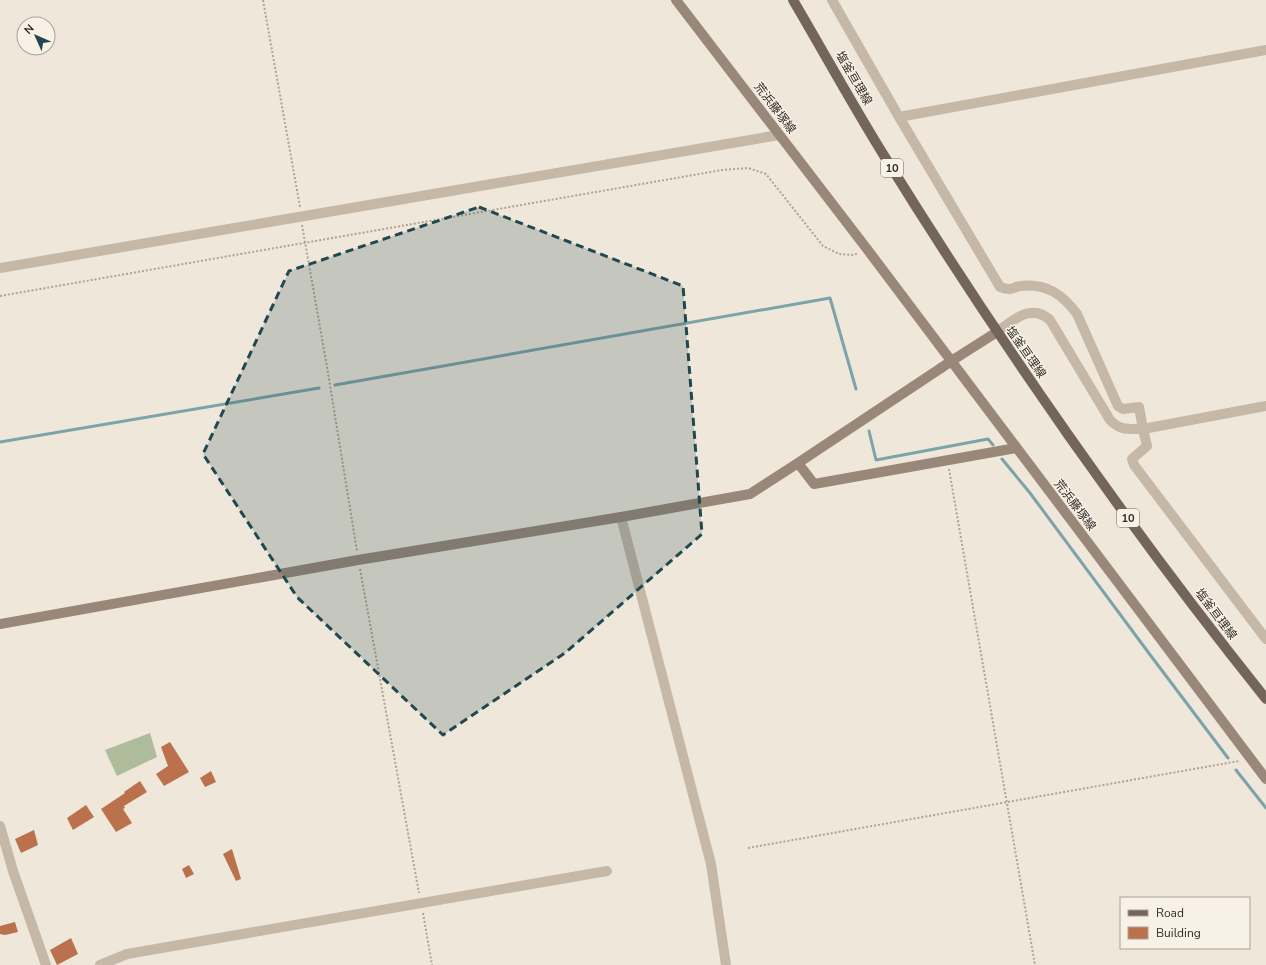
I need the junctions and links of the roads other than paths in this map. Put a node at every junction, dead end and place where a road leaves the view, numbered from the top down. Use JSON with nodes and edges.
{"nodes":[{"id":1,"x":676,"y":0,"type":"edge"},
{"id":2,"x":793,"y":0,"type":"edge"},
{"id":3,"x":832,"y":0,"type":"edge"},
{"id":4,"x":1266,"y":50,"type":"edge"},
{"id":5,"x":899,"y":116,"type":"junction"},
{"id":6,"x":779,"y":135,"type":"junction"},
{"id":7,"x":0,"y":268,"type":"edge"},
{"id":8,"x":997,"y":332,"type":"junction"},
{"id":9,"x":1266,"y":406,"type":"edge"},
{"id":10,"x":1143,"y":429,"type":"junction"},
{"id":11,"x":1016,"y":448,"type":"junction"},
{"id":12,"x":798,"y":463,"type":"junction"},
{"id":13,"x":621,"y":517,"type":"junction"},
{"id":14,"x":0,"y":624,"type":"edge"},
{"id":15,"x":1266,"y":640,"type":"edge"},
{"id":16,"x":1266,"y":699,"type":"edge"},
{"id":17,"x":1266,"y":779,"type":"edge"},
{"id":18,"x":0,"y":826,"type":"edge"},
{"id":19,"x":607,"y":871,"type":"dead end"},
{"id":20,"x":46,"y":965,"type":"edge"},
{"id":21,"x":100,"y":965,"type":"edge"},
{"id":22,"x":726,"y":965,"type":"edge"}],
"edges":[{"from":1,"to":6,"type":"street","name":"荒浜藤塚線"},
{"from":2,"to":8,"type":"main road","name":"塩釜亘理線","number":"10"},
{"from":3,"to":5,"type":"street"},
{"from":4,"to":5,"type":"street"},
{"from":5,"to":10,"type":"street"},
{"from":6,"to":7,"type":"street"},
{"from":6,"to":11,"type":"street","name":"荒浜藤塚線"},
{"from":8,"to":10,"type":"street"},
{"from":8,"to":12,"type":"street","bridge":true},
{"from":8,"to":16,"type":"main road","name":"塩釜亘理線","number":"10"},
{"from":9,"to":10,"type":"street"},
{"from":10,"to":15,"type":"street"},
{"from":11,"to":12,"type":"street"},
{"from":11,"to":17,"type":"street","name":"荒浜藤塚線"},
{"from":12,"to":13,"type":"street"},
{"from":13,"to":14,"type":"street"},
{"from":13,"to":22,"type":"street"},
{"from":18,"to":20,"type":"street"},
{"from":19,"to":21,"type":"street"}]}
